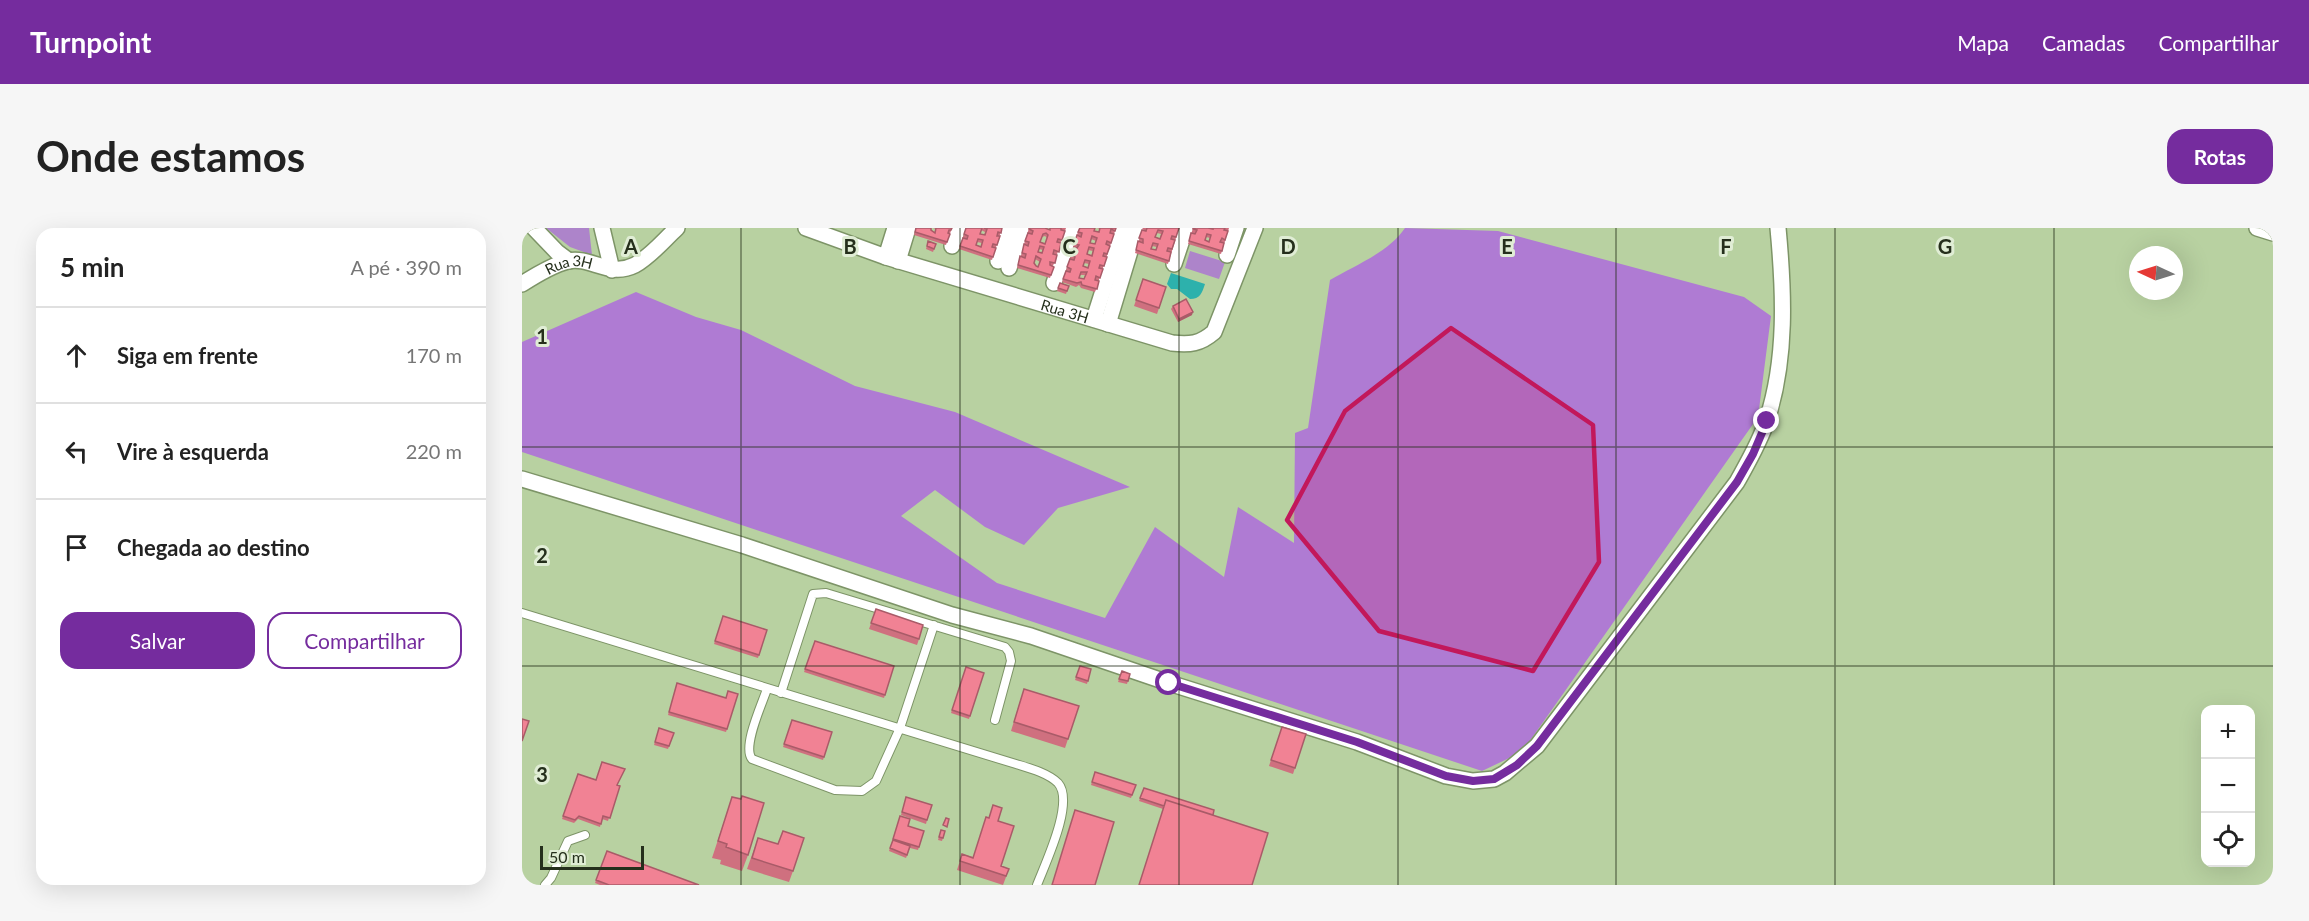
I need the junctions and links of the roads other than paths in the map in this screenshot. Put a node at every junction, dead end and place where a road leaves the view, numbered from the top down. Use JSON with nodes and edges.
{"nodes":[{"id":1,"x":534,"y":228,"type":"edge"},
{"id":2,"x":602,"y":228,"type":"edge"},
{"id":3,"x":677,"y":228,"type":"edge"},
{"id":4,"x":806,"y":228,"type":"edge"},
{"id":5,"x":895,"y":228,"type":"edge"},
{"id":6,"x":908,"y":228,"type":"edge"},
{"id":7,"x":958,"y":228,"type":"edge"},
{"id":8,"x":1009,"y":228,"type":"edge"},
{"id":9,"x":1023,"y":228,"type":"edge"},
{"id":10,"x":1072,"y":228,"type":"edge"},
{"id":11,"x":1123,"y":228,"type":"edge"},
{"id":12,"x":1137,"y":228,"type":"edge"},
{"id":13,"x":1186,"y":228,"type":"edge"},
{"id":14,"x":1236,"y":228,"type":"edge"},
{"id":15,"x":1255,"y":228,"type":"edge"},
{"id":16,"x":1778,"y":228,"type":"edge"},
{"id":17,"x":2257,"y":228,"type":"edge"},
{"id":18,"x":2273,"y":232,"type":"edge"},
{"id":19,"x":952,"y":246,"type":"dead end"},
{"id":20,"x":1227,"y":255,"type":"dead end"},
{"id":21,"x":892,"y":259,"type":"junction"},
{"id":22,"x":569,"y":261,"type":"junction"},
{"id":23,"x":1174,"y":264,"type":"dead end"},
{"id":24,"x":612,"y":270,"type":"junction"},
{"id":25,"x":1054,"y":283,"type":"dead end"},
{"id":26,"x":522,"y":284,"type":"edge"},
{"id":27,"x":1101,"y":321,"type":"junction"},
{"id":28,"x":522,"y":479,"type":"edge"},
{"id":29,"x":522,"y":613,"type":"edge"},
{"id":30,"x":934,"y":625,"type":"junction"},
{"id":31,"x":767,"y":689,"type":"junction"},
{"id":32,"x":781,"y":693,"type":"junction"},
{"id":33,"x":995,"y":720,"type":"dead end"},
{"id":34,"x":900,"y":728,"type":"junction"},
{"id":35,"x":585,"y":835,"type":"dead end"},
{"id":36,"x":545,"y":885,"type":"edge"},
{"id":37,"x":1037,"y":885,"type":"edge"}],
"edges":[{"from":1,"to":22,"type":"street"},
{"from":2,"to":24,"type":"street"},
{"from":3,"to":24,"type":"street","name":"Rua 3H"},
{"from":4,"to":21,"type":"street","name":"Rua 3H"},
{"from":5,"to":21,"type":"street"},
{"from":6,"to":21,"type":"street"},
{"from":7,"to":19,"type":"street"},
{"from":8,"to":9,"type":"street"},
{"from":10,"to":25,"type":"street"},
{"from":11,"to":27,"type":"street"},
{"from":12,"to":27,"type":"street"},
{"from":13,"to":23,"type":"street"},
{"from":14,"to":20,"type":"street"},
{"from":15,"to":27,"type":"street","name":"Rua 3H"},
{"from":16,"to":28,"type":"street"},
{"from":17,"to":18,"type":"street"},
{"from":21,"to":27,"type":"street","name":"Rua 3H"},
{"from":22,"to":24,"type":"street","name":"Rua 3H"},
{"from":22,"to":26,"type":"street","name":"Rua 3H"},
{"from":29,"to":31,"type":"lane"},
{"from":30,"to":32,"type":"lane"},
{"from":30,"to":33,"type":"lane"},
{"from":30,"to":34,"type":"lane"},
{"from":31,"to":32,"type":"lane"},
{"from":31,"to":34,"type":"lane"},
{"from":32,"to":34,"type":"lane"},
{"from":34,"to":37,"type":"lane"},
{"from":35,"to":36,"type":"lane"}]}
